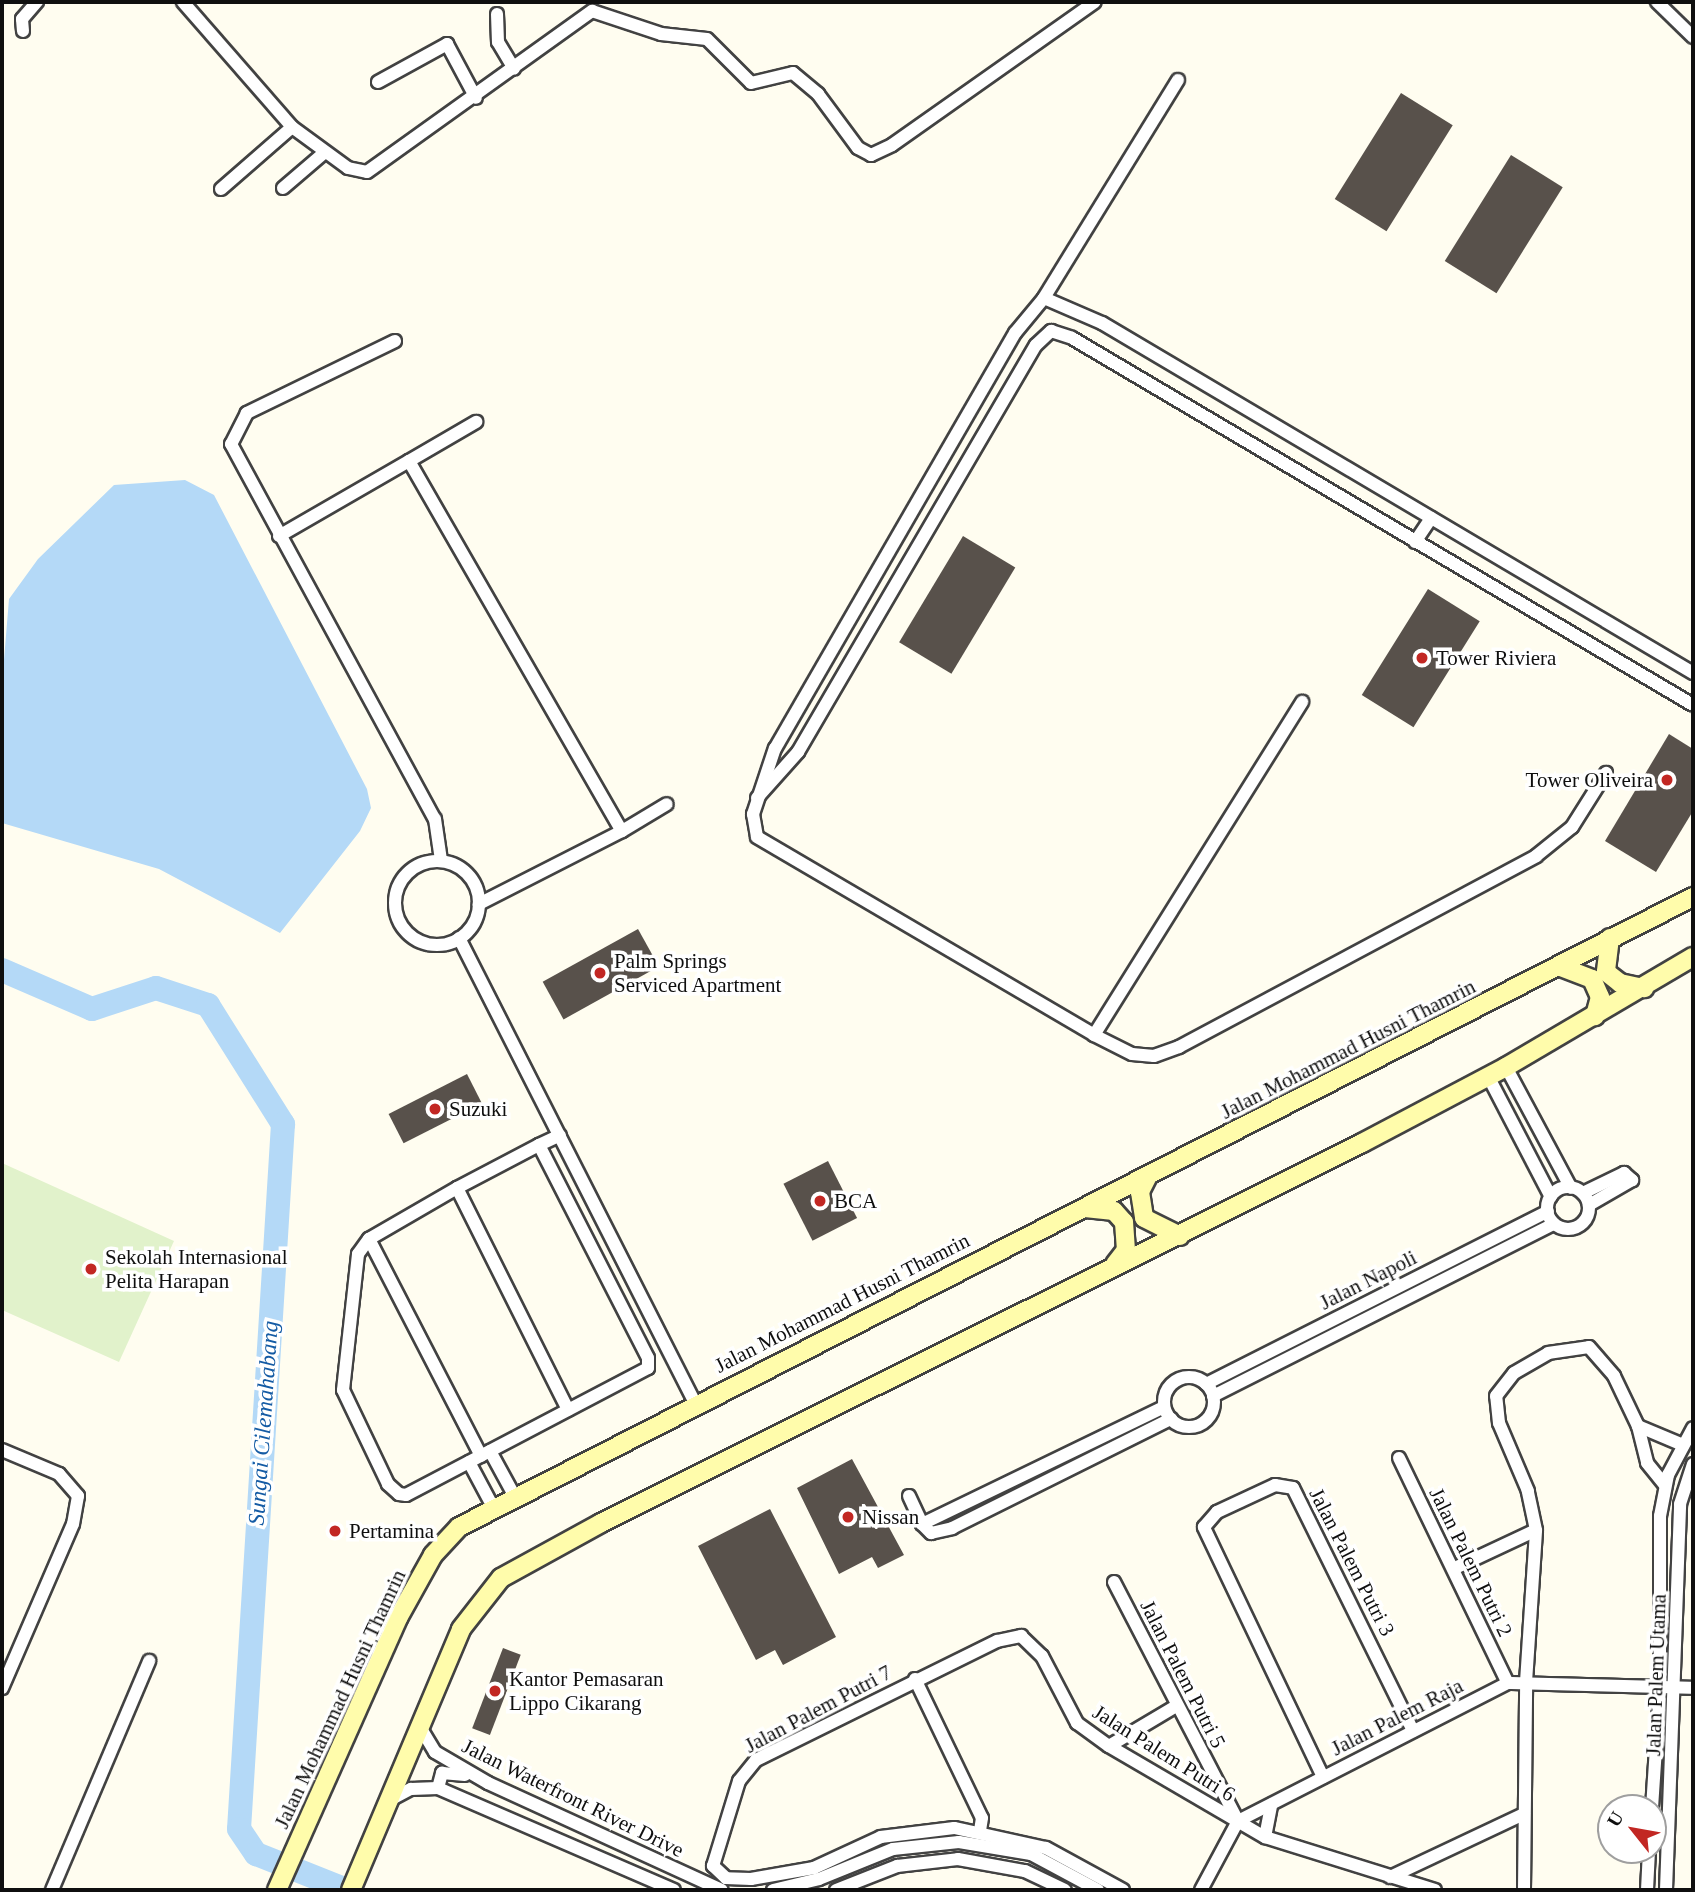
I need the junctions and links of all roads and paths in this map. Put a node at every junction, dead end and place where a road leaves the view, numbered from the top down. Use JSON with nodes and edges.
{"nodes":[{"id":1,"x":37,"y":2,"type":"edge"},
{"id":2,"x":183,"y":2,"type":"edge"},
{"id":3,"x":1095,"y":2,"type":"edge"},
{"id":4,"x":1657,"y":2,"type":"edge"},
{"id":5,"x":605,"y":6,"type":"edge"},
{"id":6,"x":497,"y":14,"type":"dead end"},
{"id":7,"x":23,"y":32,"type":"dead end"},
{"id":8,"x":1693,"y":37,"type":"edge"},
{"id":9,"x":514,"y":69,"type":"junction"},
{"id":10,"x":1178,"y":80,"type":"dead end"},
{"id":11,"x":378,"y":82,"type":"dead end"},
{"id":12,"x":476,"y":98,"type":"junction"},
{"id":13,"x":292,"y":127,"type":"junction"},
{"id":14,"x":325,"y":152,"type":"junction"},
{"id":15,"x":283,"y":188,"type":"dead end"},
{"id":16,"x":221,"y":189,"type":"dead end"},
{"id":17,"x":1044,"y":298,"type":"junction"},
{"id":18,"x":395,"y":341,"type":"dead end"},
{"id":19,"x":476,"y":422,"type":"dead end"},
{"id":20,"x":409,"y":461,"type":"junction"},
{"id":21,"x":1431,"y":518,"type":"junction"},
{"id":22,"x":279,"y":536,"type":"junction"},
{"id":23,"x":1415,"y":542,"type":"junction"},
{"id":24,"x":1693,"y":673,"type":"edge"},
{"id":25,"x":1302,"y":702,"type":"dead end"},
{"id":26,"x":1693,"y":705,"type":"edge"},
{"id":27,"x":1606,"y":773,"type":"dead end"},
{"id":28,"x":757,"y":798,"type":"junction"},
{"id":29,"x":667,"y":804,"type":"dead end"},
{"id":30,"x":622,"y":831,"type":"junction"},
{"id":31,"x":441,"y":860,"type":"junction"},
{"id":32,"x":1693,"y":897,"type":"edge"},
{"id":33,"x":479,"y":904,"type":"junction"},
{"id":34,"x":459,"y":938,"type":"junction"},
{"id":35,"x":1611,"y":938,"type":"junction"},
{"id":36,"x":1688,"y":963,"type":"edge"},
{"id":37,"x":1561,"y":967,"type":"junction"},
{"id":38,"x":1644,"y":988,"type":"junction"},
{"id":39,"x":1595,"y":1016,"type":"junction"},
{"id":40,"x":1094,"y":1035,"type":"junction"},
{"id":41,"x":1506,"y":1067,"type":"junction"},
{"id":42,"x":1488,"y":1076,"type":"junction"},
{"id":43,"x":560,"y":1135,"type":"junction"},
{"id":44,"x":539,"y":1145,"type":"junction"},
{"id":45,"x":1148,"y":1176,"type":"junction"},
{"id":46,"x":457,"y":1188,"type":"junction"},
{"id":47,"x":1581,"y":1195,"type":"junction"},
{"id":48,"x":1551,"y":1196,"type":"junction"},
{"id":49,"x":1081,"y":1208,"type":"junction"},
{"id":50,"x":1548,"y":1210,"type":"junction"},
{"id":51,"x":1554,"y":1224,"type":"junction"},
{"id":52,"x":1181,"y":1236,"type":"junction"},
{"id":53,"x":369,"y":1239,"type":"junction"},
{"id":54,"x":1113,"y":1267,"type":"junction"},
{"id":55,"x":1206,"y":1384,"type":"junction"},
{"id":56,"x":1213,"y":1396,"type":"junction"},
{"id":57,"x":695,"y":1403,"type":"junction"},
{"id":58,"x":1164,"y":1406,"type":"junction"},
{"id":59,"x":568,"y":1410,"type":"junction"},
{"id":60,"x":1171,"y":1419,"type":"junction"},
{"id":61,"x":1638,"y":1426,"type":"junction"},
{"id":62,"x":1693,"y":1428,"type":"edge"},
{"id":63,"x":1683,"y":1445,"type":"junction"},
{"id":64,"x":2,"y":1450,"type":"edge"},
{"id":65,"x":480,"y":1457,"type":"junction"},
{"id":66,"x":1399,"y":1458,"type":"dead end"},
{"id":67,"x":1693,"y":1464,"type":"edge"},
{"id":68,"x":1665,"y":1486,"type":"junction"},
{"id":69,"x":514,"y":1495,"type":"junction"},
{"id":70,"x":909,"y":1496,"type":"dead end"},
{"id":71,"x":493,"y":1507,"type":"junction"},
{"id":72,"x":922,"y":1524,"type":"junction"},
{"id":73,"x":1536,"y":1530,"type":"junction"},
{"id":74,"x":1455,"y":1568,"type":"junction"},
{"id":75,"x":1114,"y":1581,"type":"dead end"},
{"id":76,"x":149,"y":1661,"type":"dead end"},
{"id":77,"x":915,"y":1679,"type":"junction"},
{"id":78,"x":1507,"y":1682,"type":"junction"},
{"id":79,"x":1526,"y":1682,"type":"junction"},
{"id":80,"x":1660,"y":1686,"type":"junction"},
{"id":81,"x":1675,"y":1687,"type":"junction"},
{"id":82,"x":2,"y":1688,"type":"edge"},
{"id":83,"x":1693,"y":1688,"type":"edge"},
{"id":84,"x":1176,"y":1706,"type":"junction"},
{"id":85,"x":420,"y":1727,"type":"junction"},
{"id":86,"x":1413,"y":1731,"type":"junction"},
{"id":87,"x":1109,"y":1746,"type":"junction"},
{"id":88,"x":1323,"y":1777,"type":"junction"},
{"id":89,"x":488,"y":1783,"type":"junction"},
{"id":90,"x":438,"y":1788,"type":"junction"},
{"id":91,"x":1653,"y":1794,"type":"edge"},
{"id":92,"x":388,"y":1801,"type":"junction"},
{"id":93,"x":1271,"y":1805,"type":"junction"},
{"id":94,"x":1524,"y":1814,"type":"junction"},
{"id":95,"x":1238,"y":1821,"type":"junction"},
{"id":96,"x":980,"y":1830,"type":"junction"},
{"id":97,"x":1265,"y":1837,"type":"junction"},
{"id":98,"x":1648,"y":1864,"type":"edge"},
{"id":99,"x":1390,"y":1877,"type":"junction"},
{"id":100,"x":278,"y":1889,"type":"edge"},
{"id":101,"x":52,"y":1890,"type":"edge"},
{"id":102,"x":351,"y":1890,"type":"edge"},
{"id":103,"x":674,"y":1890,"type":"edge"},
{"id":104,"x":722,"y":1890,"type":"edge"},
{"id":105,"x":773,"y":1890,"type":"edge"},
{"id":106,"x":836,"y":1890,"type":"edge"},
{"id":107,"x":1065,"y":1890,"type":"edge"},
{"id":108,"x":1098,"y":1890,"type":"edge"},
{"id":109,"x":1123,"y":1890,"type":"edge"},
{"id":110,"x":1201,"y":1890,"type":"edge"},
{"id":111,"x":1435,"y":1890,"type":"edge"},
{"id":112,"x":1524,"y":1890,"type":"edge"},
{"id":113,"x":1647,"y":1890,"type":"edge"},
{"id":114,"x":1666,"y":1890,"type":"edge"}],
"edges":[{"from":1,"to":7,"type":"street"},
{"from":2,"to":13,"type":"street"},
{"from":3,"to":5,"type":"street"},
{"from":4,"to":8,"type":"street"},
{"from":5,"to":9,"type":"street"},
{"from":6,"to":9,"type":"street"},
{"from":9,"to":12,"type":"street"},
{"from":10,"to":17,"type":"street"},
{"from":11,"to":12,"type":"street"},
{"from":12,"to":14,"type":"street"},
{"from":13,"to":14,"type":"street"},
{"from":13,"to":16,"type":"street"},
{"from":14,"to":15,"type":"street"},
{"from":17,"to":21,"type":"street"},
{"from":17,"to":28,"type":"street"},
{"from":18,"to":22,"type":"street"},
{"from":19,"to":20,"type":"street"},
{"from":20,"to":22,"type":"street"},
{"from":20,"to":30,"type":"street"},
{"from":21,"to":23,"type":"street"},
{"from":21,"to":24,"type":"street"},
{"from":22,"to":31,"type":"street"},
{"from":23,"to":26,"type":"street"},
{"from":23,"to":28,"type":"street"},
{"from":25,"to":40,"type":"street"},
{"from":27,"to":40,"type":"street"},
{"from":28,"to":40,"type":"street"},
{"from":29,"to":30,"type":"street"},
{"from":30,"to":33,"type":"street"},
{"from":31,"to":33,"type":"street"},
{"from":31,"to":34,"type":"street"},
{"from":32,"to":35,"type":"street","name":"Jalan Mohammad Husni Thamrin"},
{"from":33,"to":34,"type":"street"},
{"from":34,"to":43,"type":"street"},
{"from":35,"to":37,"type":"street","name":"Jalan Mohammad Husni Thamrin"},
{"from":35,"to":38,"type":"street"},
{"from":36,"to":38,"type":"street"},
{"from":37,"to":39,"type":"street"},
{"from":37,"to":45,"type":"street","name":"Jalan Mohammad Husni Thamrin"},
{"from":38,"to":39,"type":"street"},
{"from":39,"to":41,"type":"street"},
{"from":41,"to":42,"type":"street"},
{"from":41,"to":47,"type":"street"},
{"from":42,"to":48,"type":"street"},
{"from":42,"to":52,"type":"street"},
{"from":43,"to":44,"type":"street"},
{"from":43,"to":57,"type":"street"},
{"from":44,"to":46,"type":"street"},
{"from":44,"to":59,"type":"street"},
{"from":45,"to":49,"type":"street","name":"Jalan Mohammad Husni Thamrin"},
{"from":45,"to":52,"type":"street"},
{"from":46,"to":53,"type":"street"},
{"from":46,"to":59,"type":"street"},
{"from":47,"to":48,"type":"street"},
{"from":47,"to":51,"type":"street","name":"Jalan Napoli"},
{"from":48,"to":50,"type":"street"},
{"from":49,"to":54,"type":"street"},
{"from":49,"to":57,"type":"street","name":"Jalan Mohammad Husni Thamrin"},
{"from":50,"to":51,"type":"street"},
{"from":50,"to":55,"type":"street","name":"Jalan Napoli"},
{"from":51,"to":56,"type":"street","name":"Jalan Napoli"},
{"from":52,"to":54,"type":"street"},
{"from":53,"to":65,"type":"street"},
{"from":53,"to":65,"type":"street"},
{"from":54,"to":85,"type":"street"},
{"from":55,"to":56,"type":"street"},
{"from":55,"to":58,"type":"street","name":"Jalan Napoli"},
{"from":56,"to":60,"type":"street"},
{"from":57,"to":69,"type":"street","name":"Jalan Mohammad Husni Thamrin"},
{"from":58,"to":60,"type":"street"},
{"from":58,"to":72,"type":"street","name":"Jalan Napoli"},
{"from":59,"to":65,"type":"street"},
{"from":60,"to":72,"type":"street"},
{"from":61,"to":63,"type":"street"},
{"from":61,"to":68,"type":"street"},
{"from":61,"to":73,"type":"street"},
{"from":62,"to":63,"type":"street","name":"Jalan Palem Utama"},
{"from":63,"to":68,"type":"street","name":"Jalan Palem Utama"},
{"from":64,"to":82,"type":"street"},
{"from":65,"to":69,"type":"street"},
{"from":65,"to":71,"type":"street"},
{"from":66,"to":74,"type":"street","name":"Jalan Palem Putri 2"},
{"from":67,"to":81,"type":"street","name":"Jalan Palem Utama"},
{"from":68,"to":80,"type":"street","name":"Jalan Palem Utama"},
{"from":69,"to":71,"type":"street","name":"Jalan Mohammad Husni Thamrin"},
{"from":70,"to":72,"type":"street"},
{"from":71,"to":100,"type":"street","name":"Jalan Mohammad Husni Thamrin"},
{"from":73,"to":74,"type":"street"},
{"from":73,"to":79,"type":"street"},
{"from":74,"to":78,"type":"street","name":"Jalan Palem Putri 2"},
{"from":75,"to":84,"type":"street","name":"Jalan Palem Putri 5"},
{"from":76,"to":101,"type":"street"},
{"from":77,"to":87,"type":"street","name":"Jalan Palem Putri 6"},
{"from":77,"to":96,"type":"street"},
{"from":77,"to":96,"type":"street","name":"Jalan Palem Putri 7"},
{"from":78,"to":79,"type":"street","name":"Jalan Palem Raja"},
{"from":78,"to":86,"type":"street","name":"Jalan Palem Raja"},
{"from":79,"to":80,"type":"street","name":"Jalan Palem Raja"},
{"from":79,"to":94,"type":"street"},
{"from":80,"to":81,"type":"street","name":"Jalan Palem Raja"},
{"from":80,"to":91,"type":"street","name":"Jalan Palem Utama"},
{"from":81,"to":83,"type":"street","name":"Jalan Palem Raja"},
{"from":81,"to":114,"type":"street","name":"Jalan Palem Utama"},
{"from":84,"to":87,"type":"street"},
{"from":84,"to":95,"type":"street","name":"Jalan Palem Putri 5"},
{"from":85,"to":89,"type":"street","name":"Jalan Waterfront River Drive"},
{"from":85,"to":92,"type":"street"},
{"from":86,"to":88,"type":"street","name":"Jalan Palem Raja"},
{"from":86,"to":88,"type":"street","name":"Jalan Palem Putri 3"},
{"from":87,"to":95,"type":"street","name":"Jalan Palem Putri 6"},
{"from":88,"to":93,"type":"street","name":"Jalan Palem Raja"},
{"from":89,"to":90,"type":"street"},
{"from":89,"to":104,"type":"street","name":"Jalan Waterfront River Drive"},
{"from":90,"to":92,"type":"street"},
{"from":90,"to":103,"type":"street","name":"Jalan Waterfront River Drive"},
{"from":92,"to":102,"type":"street"},
{"from":93,"to":95,"type":"street","name":"Jalan Palem Raja"},
{"from":93,"to":97,"type":"street"},
{"from":94,"to":99,"type":"street"},
{"from":94,"to":112,"type":"street"},
{"from":95,"to":97,"type":"street","name":"Jalan Palem Putri 6"},
{"from":95,"to":110,"type":"street"},
{"from":96,"to":109,"type":"street"},
{"from":97,"to":99,"type":"street","name":"Jalan Palem Putri 6"},
{"from":98,"to":113,"type":"street"},
{"from":99,"to":111,"type":"street","name":"Jalan Palem Putri 6"},
{"from":105,"to":108,"type":"street"},
{"from":106,"to":107,"type":"street"}]}
